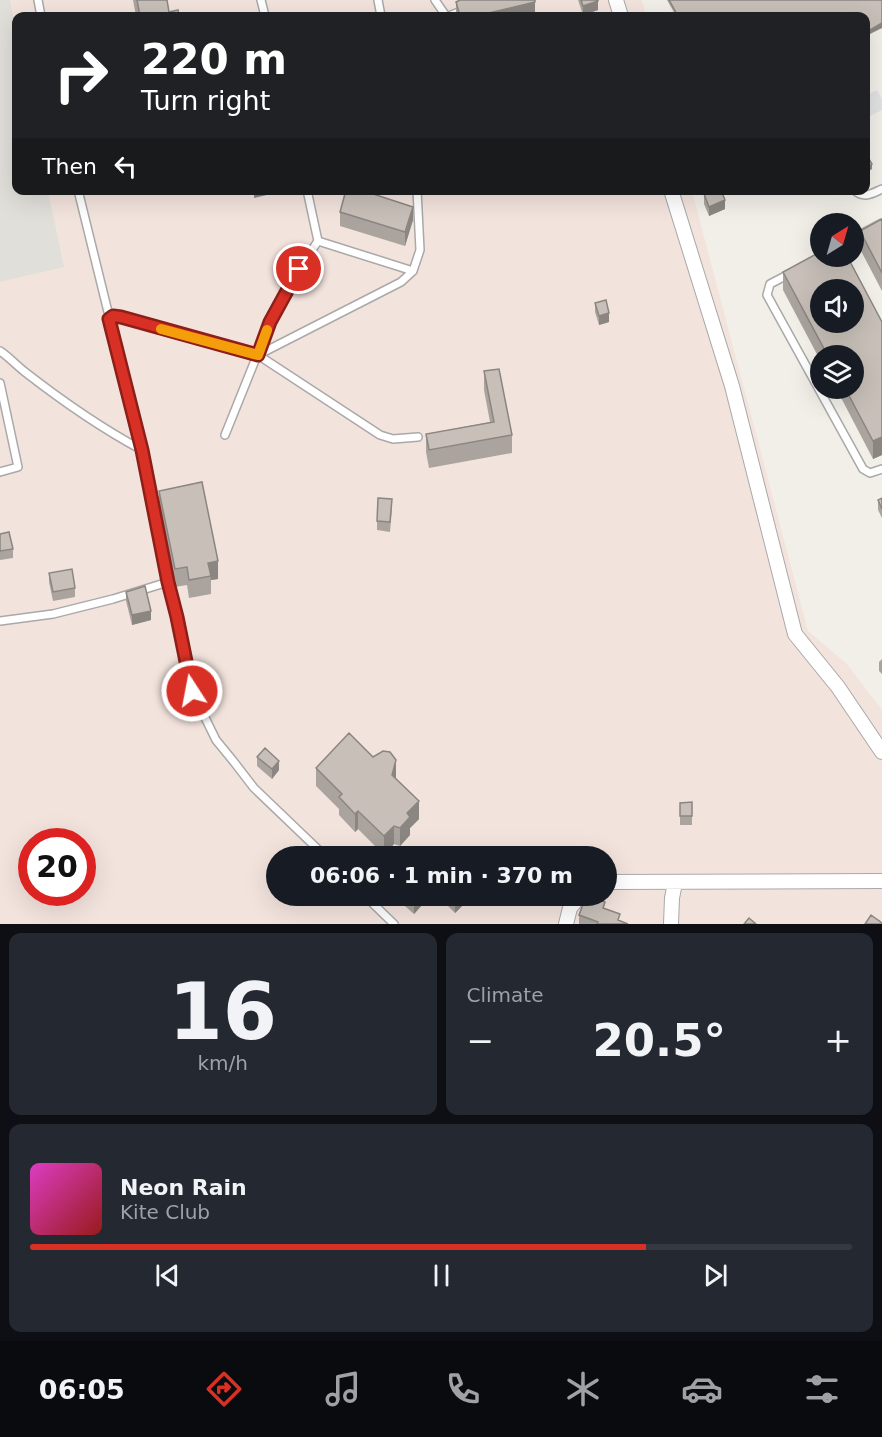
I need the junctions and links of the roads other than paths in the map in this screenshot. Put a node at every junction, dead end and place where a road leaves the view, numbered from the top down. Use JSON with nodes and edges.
{"nodes":[{"id":1,"x":435,"y":0,"type":"edge"},
{"id":2,"x":477,"y":0,"type":"edge"},
{"id":3,"x":445,"y":12,"type":"edge"},
{"id":4,"x":461,"y":12,"type":"edge"},
{"id":5,"x":79,"y":195,"type":"edge"},
{"id":6,"x":308,"y":195,"type":"edge"},
{"id":7,"x":417,"y":195,"type":"edge"},
{"id":8,"x":673,"y":195,"type":"edge"},
{"id":9,"x":882,"y":223,"type":"edge"},
{"id":10,"x":864,"y":233,"type":"edge"},
{"id":11,"x":318,"y":242,"type":"junction"},
{"id":12,"x":800,"y":268,"type":"edge"},
{"id":13,"x":413,"y":271,"type":"junction"},
{"id":14,"x":109,"y":319,"type":"junction"},
{"id":15,"x":0,"y":351,"type":"edge"},
{"id":16,"x":258,"y":355,"type":"junction"},
{"id":17,"x":0,"y":383,"type":"edge"},
{"id":18,"x":225,"y":435,"type":"dead end"},
{"id":19,"x":418,"y":437,"type":"dead end"},
{"id":20,"x":142,"y":450,"type":"junction"},
{"id":21,"x":882,"y":469,"type":"edge"},
{"id":22,"x":0,"y":472,"type":"edge"},
{"id":23,"x":168,"y":582,"type":"junction"},
{"id":24,"x":0,"y":621,"type":"edge"},
{"id":25,"x":882,"y":752,"type":"edge"},
{"id":26,"x":315,"y":846,"type":"edge"},
{"id":27,"x":882,"y":881,"type":"edge"},
{"id":28,"x":617,"y":882,"type":"edge"},
{"id":29,"x":675,"y":883,"type":"junction"},
{"id":30,"x":375,"y":906,"type":"edge"},
{"id":31,"x":572,"y":906,"type":"edge"},
{"id":32,"x":394,"y":924,"type":"edge"},
{"id":33,"x":566,"y":924,"type":"edge"},
{"id":34,"x":671,"y":924,"type":"edge"}],
"edges":[{"from":1,"to":3,"type":"lane"},
{"from":2,"to":4,"type":"lane"},
{"from":5,"to":14,"type":"lane"},
{"from":6,"to":11,"type":"lane"},
{"from":7,"to":13,"type":"lane"},
{"from":8,"to":25,"type":"street"},
{"from":9,"to":10,"type":"lane"},
{"from":11,"to":13,"type":"lane"},
{"from":11,"to":16,"type":"lane"},
{"from":12,"to":21,"type":"lane"},
{"from":13,"to":16,"type":"lane"},
{"from":14,"to":16,"type":"lane"},
{"from":14,"to":20,"type":"lane"},
{"from":15,"to":20,"type":"lane"},
{"from":16,"to":18,"type":"lane"},
{"from":16,"to":19,"type":"lane"},
{"from":17,"to":22,"type":"lane"},
{"from":20,"to":23,"type":"lane"},
{"from":23,"to":24,"type":"lane"},
{"from":23,"to":26,"type":"lane"},
{"from":27,"to":29,"type":"street"},
{"from":28,"to":29,"type":"street"},
{"from":29,"to":34,"type":"street"},
{"from":30,"to":32,"type":"lane"},
{"from":31,"to":33,"type":"street"}]}
